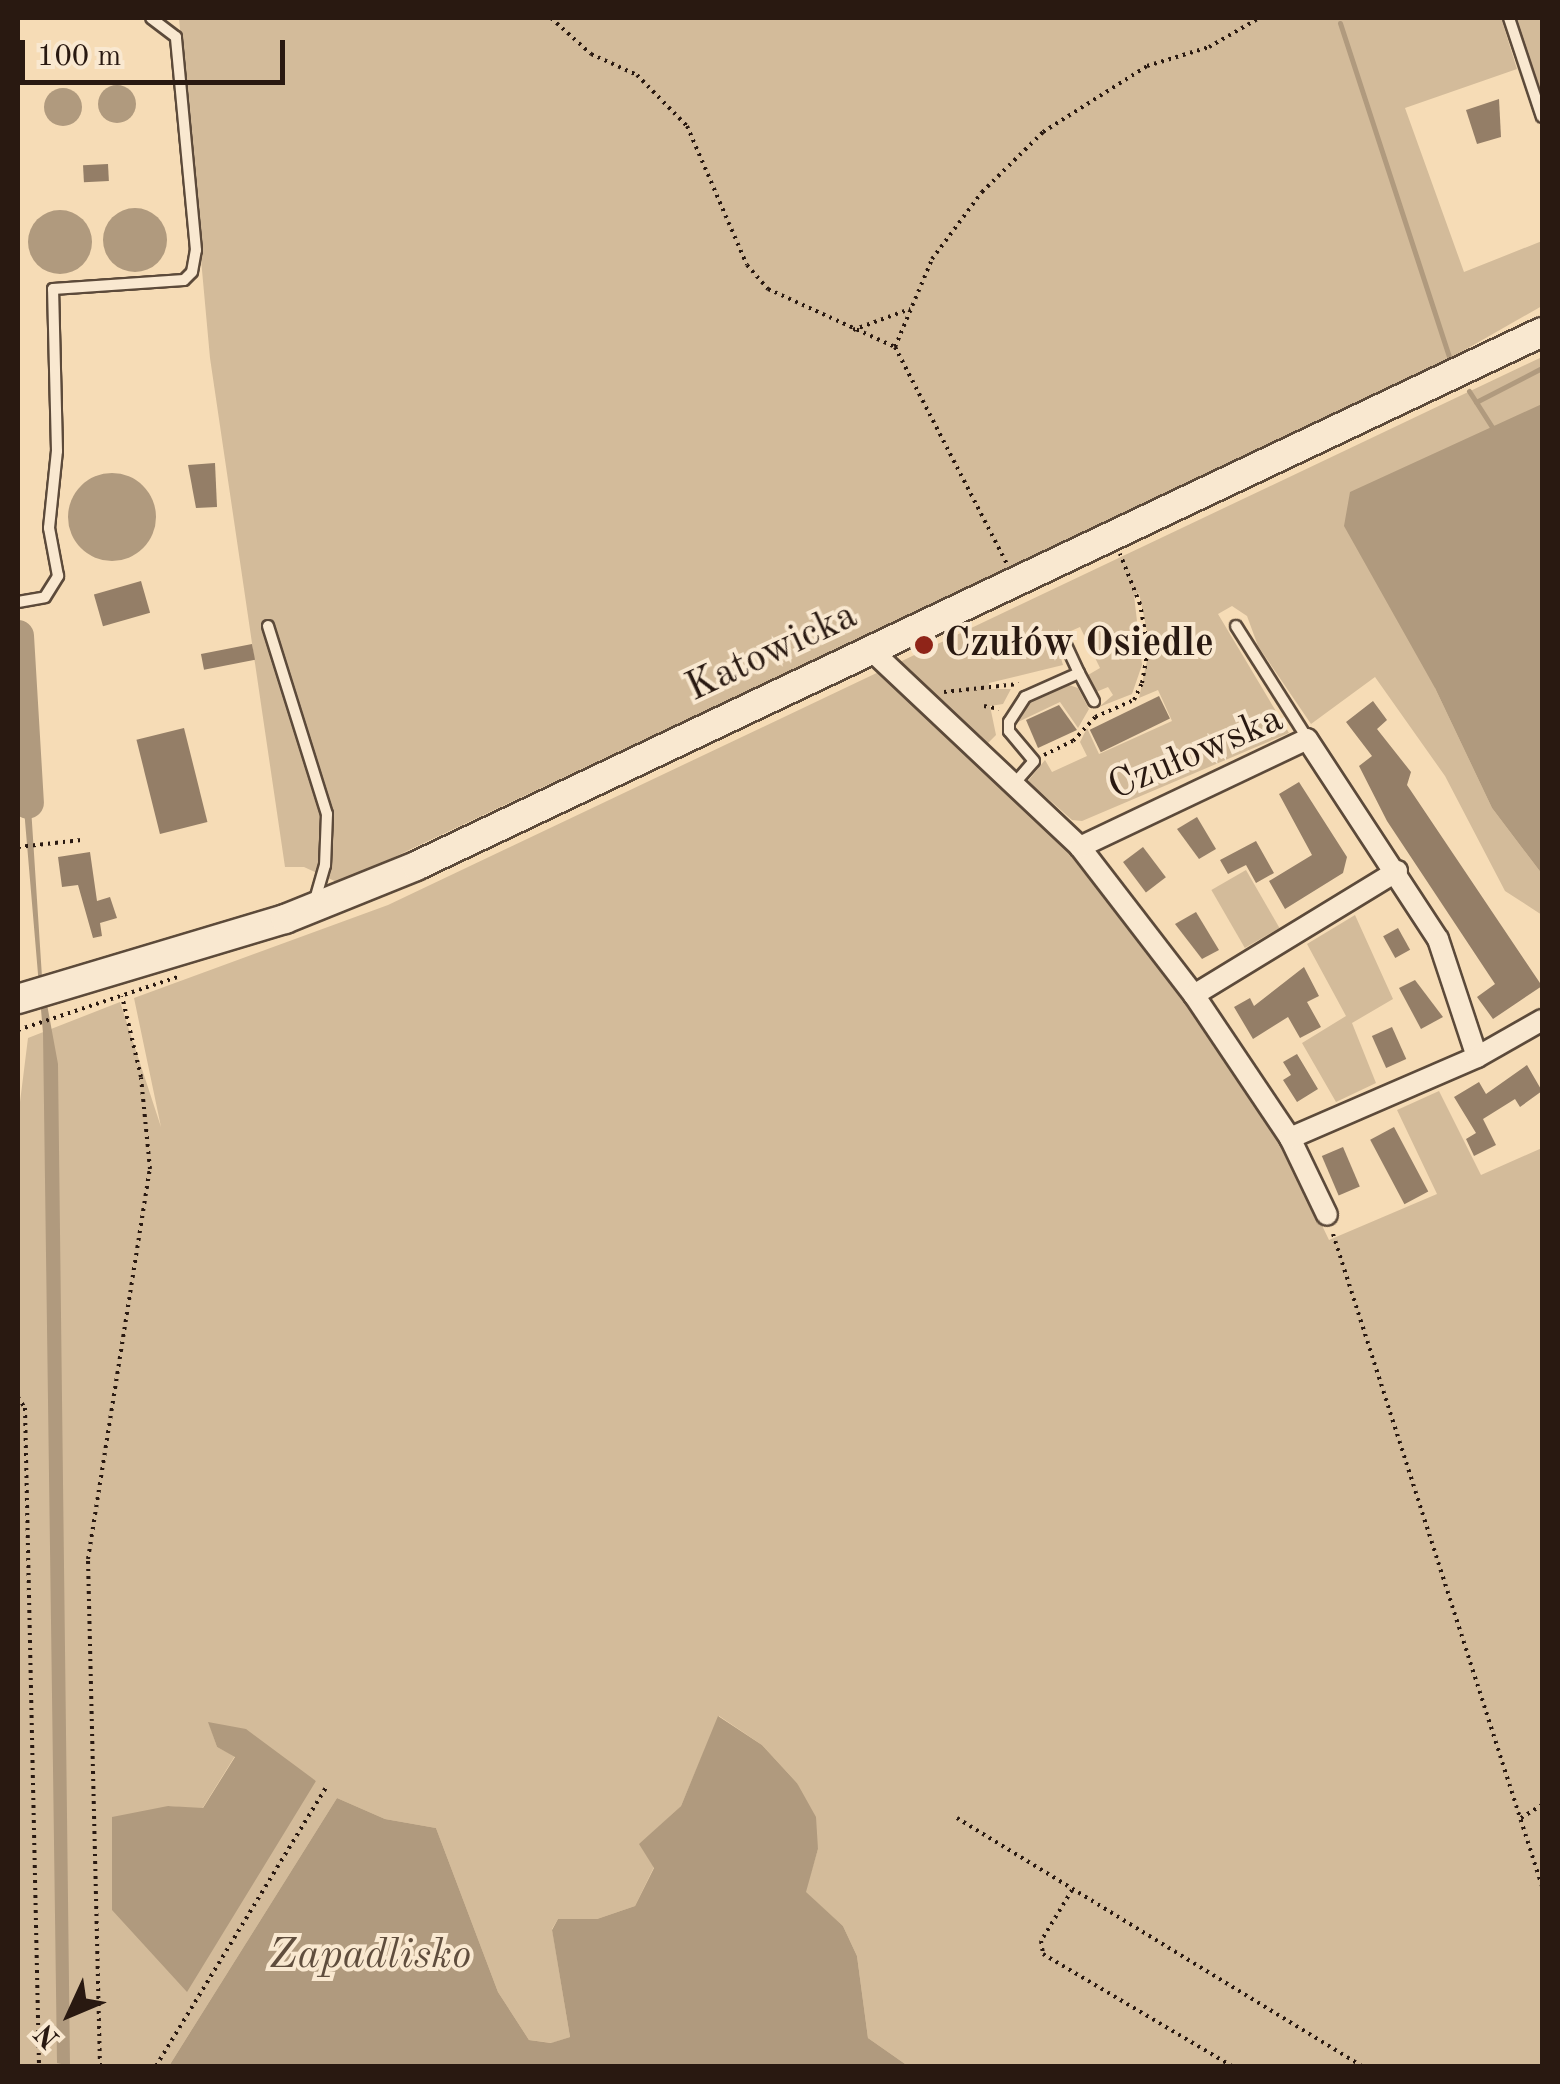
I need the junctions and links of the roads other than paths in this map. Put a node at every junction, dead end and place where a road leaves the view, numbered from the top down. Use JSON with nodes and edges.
{"nodes":[{"id":1,"x":151,"y":18,"type":"edge"},
{"id":2,"x":1510,"y":18,"type":"edge"},
{"id":3,"x":1542,"y":117,"type":"edge"},
{"id":4,"x":1542,"y":332,"type":"edge"},
{"id":5,"x":18,"y":602,"type":"edge"},
{"id":6,"x":268,"y":626,"type":"dead end"},
{"id":7,"x":1236,"y":626,"type":"dead end"},
{"id":8,"x":1066,"y":645,"type":"dead end"},
{"id":9,"x":871,"y":650,"type":"junction"},
{"id":10,"x":1079,"y":673,"type":"junction"},
{"id":11,"x":1094,"y":701,"type":"dead end"},
{"id":12,"x":1307,"y":739,"type":"junction"},
{"id":13,"x":1014,"y":785,"type":"junction"},
{"id":14,"x":1080,"y":847,"type":"junction"},
{"id":15,"x":1397,"y":872,"type":"junction"},
{"id":16,"x":312,"y":908,"type":"junction"},
{"id":17,"x":1194,"y":995,"type":"junction"},
{"id":18,"x":18,"y":999,"type":"edge"},
{"id":19,"x":1542,"y":1020,"type":"edge"},
{"id":20,"x":1477,"y":1057,"type":"junction"},
{"id":21,"x":1290,"y":1138,"type":"junction"},
{"id":22,"x":1327,"y":1215,"type":"road end"}],
"edges":[{"from":1,"to":5,"type":"lane"},
{"from":2,"to":3,"type":"lane"},
{"from":4,"to":9,"type":"main road","name":"Katowicka"},
{"from":6,"to":16,"type":"lane"},
{"from":7,"to":12,"type":"lane"},
{"from":8,"to":10,"type":"lane"},
{"from":9,"to":13,"type":"street","name":"Czułowska"},
{"from":9,"to":16,"type":"main road","name":"Katowicka"},
{"from":10,"to":11,"type":"lane"},
{"from":10,"to":13,"type":"lane"},
{"from":12,"to":14,"type":"street","name":"Czułowska"},
{"from":12,"to":15,"type":"street","name":"Czułowska"},
{"from":13,"to":14,"type":"street","name":"Czułowska"},
{"from":14,"to":17,"type":"street","name":"Czułowska"},
{"from":15,"to":17,"type":"street"},
{"from":15,"to":20,"type":"street","name":"Czułowska"},
{"from":16,"to":18,"type":"main road","name":"Katowicka"},
{"from":17,"to":21,"type":"street","name":"Czułowska"},
{"from":19,"to":20,"type":"street"},
{"from":20,"to":21,"type":"street"},
{"from":21,"to":22,"type":"street","name":"Czułowska"}]}
